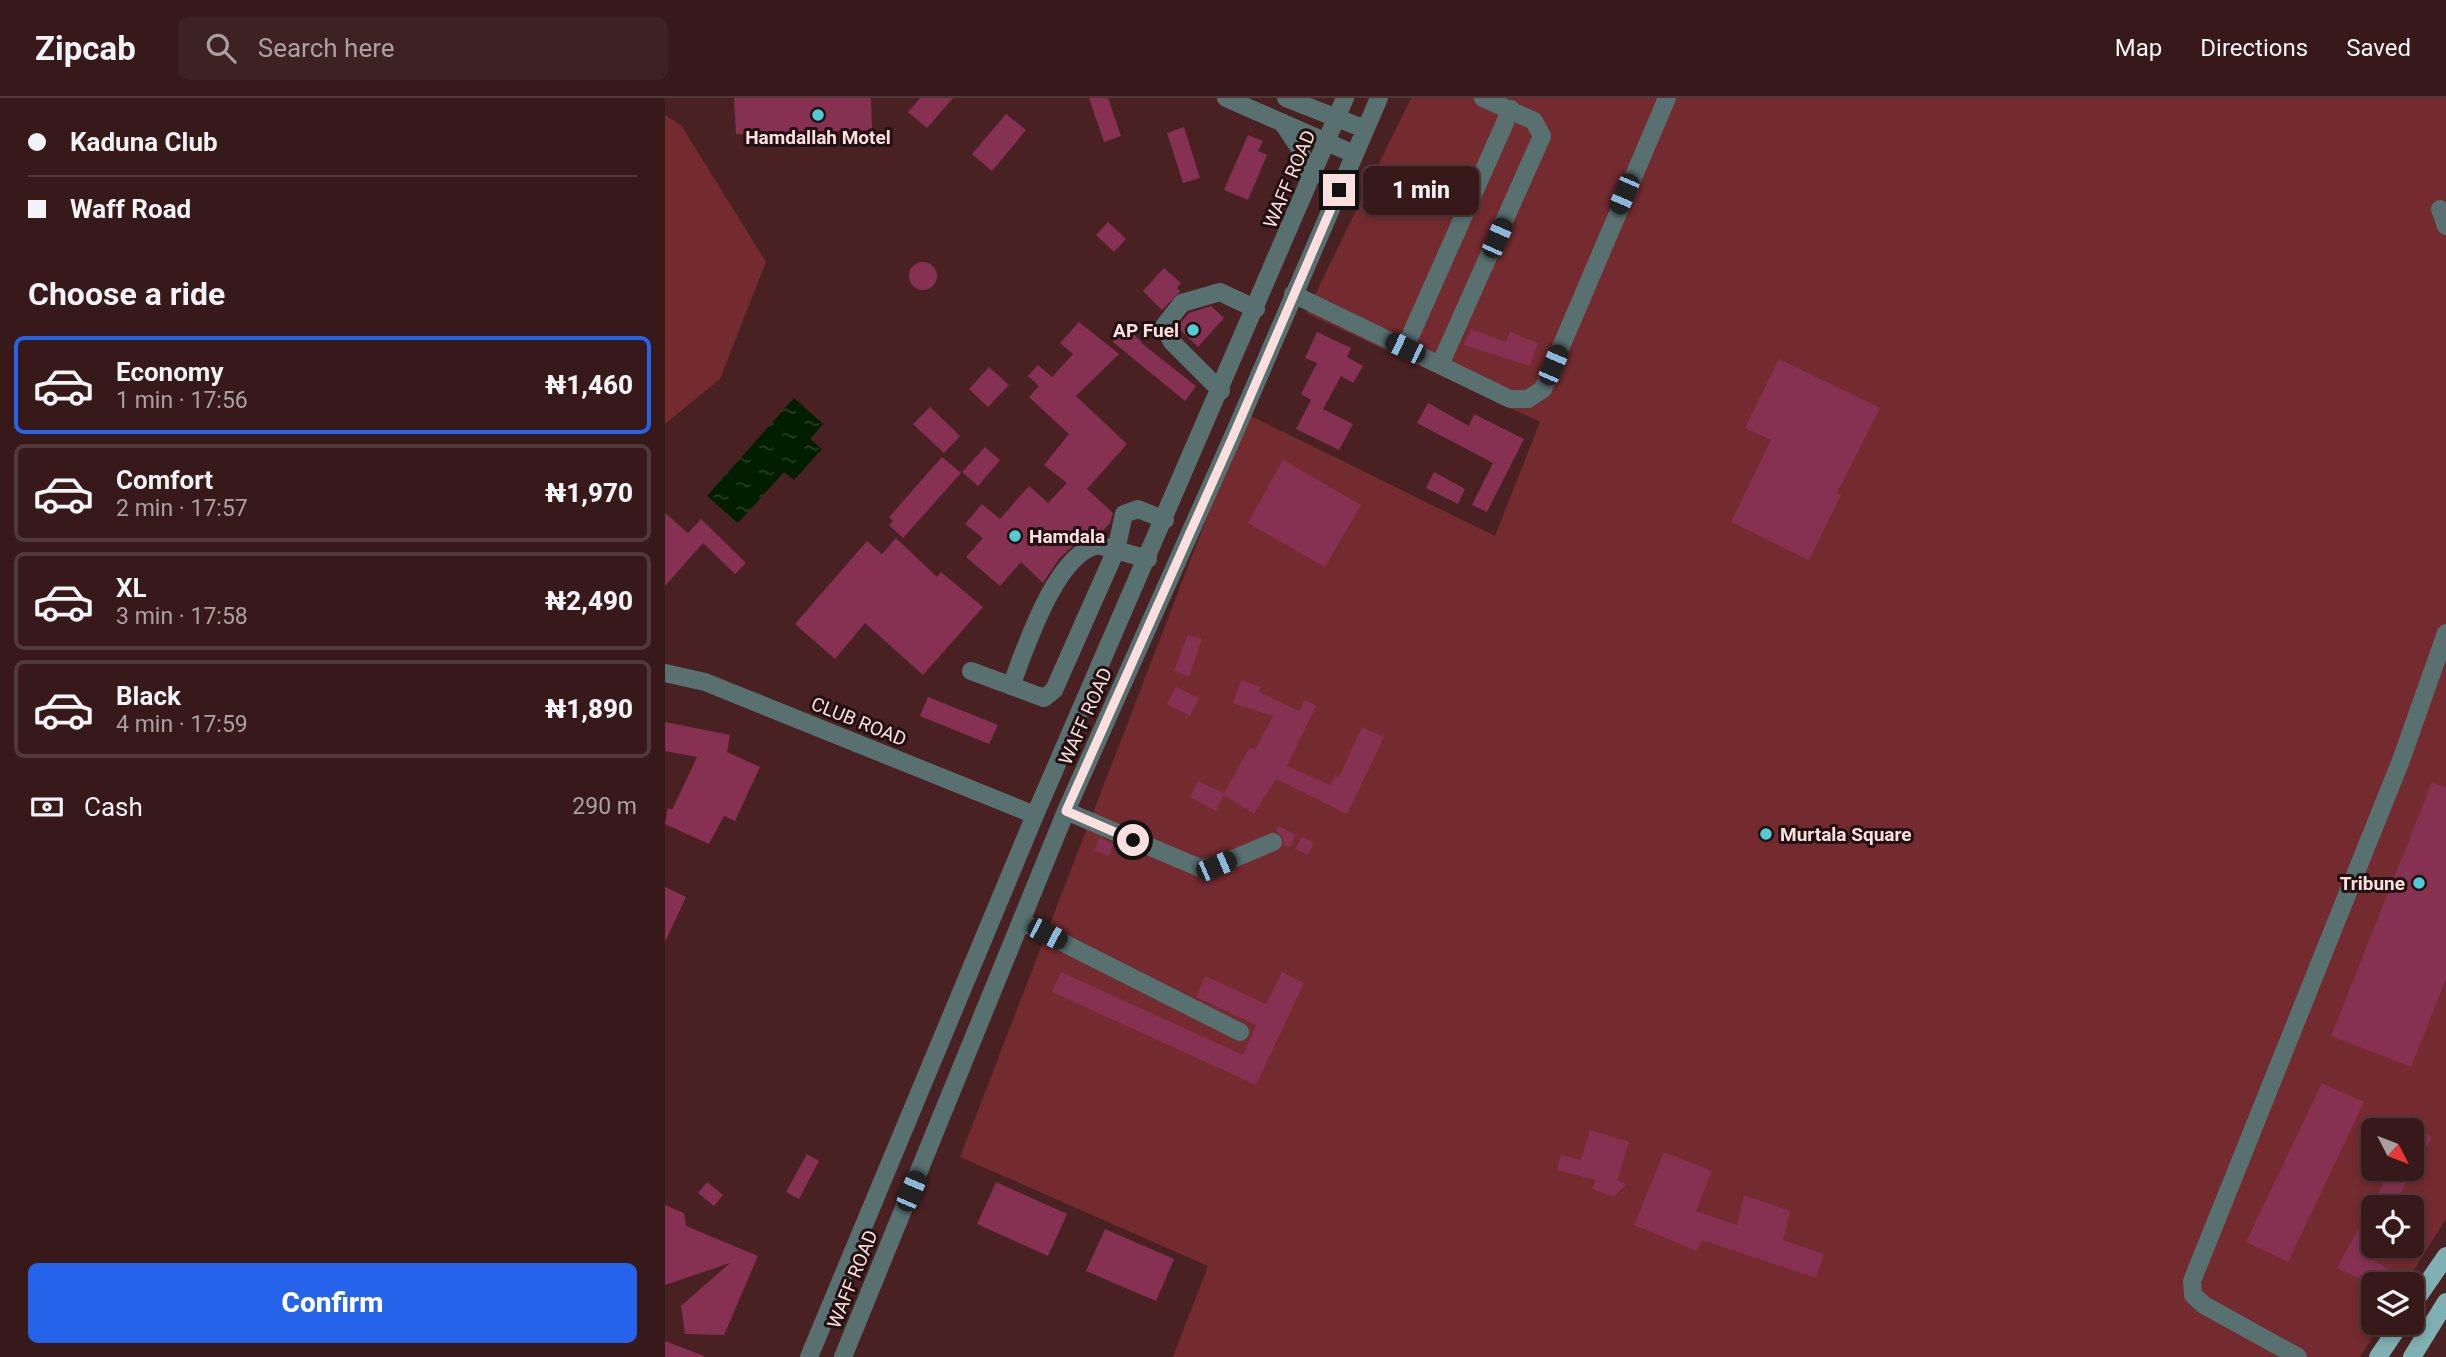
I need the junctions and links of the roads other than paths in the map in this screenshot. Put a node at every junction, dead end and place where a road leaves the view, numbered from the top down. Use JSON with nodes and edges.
{"nodes":[{"id":1,"x":1226,"y":98,"type":"edge"},
{"id":2,"x":1345,"y":98,"type":"edge"},
{"id":3,"x":1379,"y":98,"type":"edge"},
{"id":4,"x":1483,"y":98,"type":"edge"},
{"id":5,"x":1667,"y":98,"type":"edge"},
{"id":6,"x":1296,"y":99,"type":"edge"},
{"id":7,"x":1511,"y":109,"type":"junction"},
{"id":8,"x":1338,"y":118,"type":"junction"},
{"id":9,"x":1282,"y":122,"type":"junction"},
{"id":10,"x":1365,"y":129,"type":"junction"},
{"id":11,"x":1328,"y":141,"type":"junction"},
{"id":12,"x":1354,"y":154,"type":"junction"},
{"id":13,"x":1311,"y":178,"type":"junction"},
{"id":14,"x":1293,"y":294,"type":"junction"},
{"id":15,"x":1256,"y":309,"type":"junction"},
{"id":16,"x":1405,"y":348,"type":"junction"},
{"id":17,"x":1440,"y":365,"type":"junction"},
{"id":18,"x":1221,"y":391,"type":"junction"},
{"id":19,"x":1165,"y":520,"type":"junction"},
{"id":20,"x":1116,"y":550,"type":"junction"},
{"id":21,"x":1148,"y":559,"type":"junction"},
{"id":22,"x":2446,"y":633,"type":"edge"},
{"id":23,"x":971,"y":671,"type":"dead end"},
{"id":24,"x":665,"y":673,"type":"edge"},
{"id":25,"x":1011,"y":686,"type":"junction"},
{"id":26,"x":1066,"y":811,"type":"junction"},
{"id":27,"x":1035,"y":814,"type":"junction"},
{"id":28,"x":1273,"y":842,"type":"dead end"},
{"id":29,"x":1022,"y":922,"type":"junction"},
{"id":30,"x":1240,"y":1032,"type":"dead end"},
{"id":31,"x":2446,"y":1256,"type":"edge"},
{"id":32,"x":2424,"y":1288,"type":"edge"},
{"id":33,"x":2446,"y":1302,"type":"edge"},
{"id":34,"x":2393,"y":1335,"type":"edge"},
{"id":35,"x":809,"y":1357,"type":"edge"},
{"id":36,"x":843,"y":1357,"type":"edge"},
{"id":37,"x":2298,"y":1357,"type":"edge"},
{"id":38,"x":2378,"y":1357,"type":"edge"},
{"id":39,"x":2413,"y":1357,"type":"edge"}],
"edges":[{"from":1,"to":9,"type":"street"},
{"from":2,"to":8,"type":"street","name":"WAFF ROAD"},
{"from":3,"to":10,"type":"street","name":"WAFF ROAD"},
{"from":4,"to":7,"type":"street"},
{"from":5,"to":17,"type":"street"},
{"from":6,"to":8,"type":"street"},
{"from":7,"to":16,"type":"street"},
{"from":7,"to":17,"type":"street"},
{"from":8,"to":10,"type":"street"},
{"from":8,"to":11,"type":"street","name":"WAFF ROAD"},
{"from":9,"to":11,"type":"street"},
{"from":9,"to":13,"type":"street"},
{"from":10,"to":12,"type":"street","name":"WAFF ROAD"},
{"from":11,"to":12,"type":"street"},
{"from":11,"to":13,"type":"street","name":"WAFF ROAD"},
{"from":12,"to":14,"type":"street","name":"WAFF ROAD"},
{"from":13,"to":15,"type":"street","name":"WAFF ROAD"},
{"from":14,"to":16,"type":"street"},
{"from":14,"to":26,"type":"street","name":"WAFF ROAD"},
{"from":15,"to":18,"type":"street","name":"WAFF ROAD"},
{"from":15,"to":18,"type":"street"},
{"from":16,"to":17,"type":"street"},
{"from":18,"to":19,"type":"street","name":"WAFF ROAD"},
{"from":19,"to":20,"type":"street"},
{"from":19,"to":21,"type":"street","name":"WAFF ROAD"},
{"from":20,"to":21,"type":"street"},
{"from":20,"to":25,"type":"street"},
{"from":20,"to":25,"type":"street"},
{"from":21,"to":27,"type":"street","name":"WAFF ROAD"},
{"from":22,"to":37,"type":"street"},
{"from":23,"to":25,"type":"street"},
{"from":24,"to":27,"type":"street","name":"CLUB ROAD"},
{"from":26,"to":28,"type":"street"},
{"from":26,"to":29,"type":"street","name":"WAFF ROAD"},
{"from":27,"to":35,"type":"street","name":"WAFF ROAD"},
{"from":29,"to":30,"type":"street"},
{"from":29,"to":36,"type":"street","name":"WAFF ROAD"},
{"from":31,"to":32,"type":"main road"},
{"from":33,"to":39,"type":"main road"},
{"from":34,"to":38,"type":"main road"}]}
